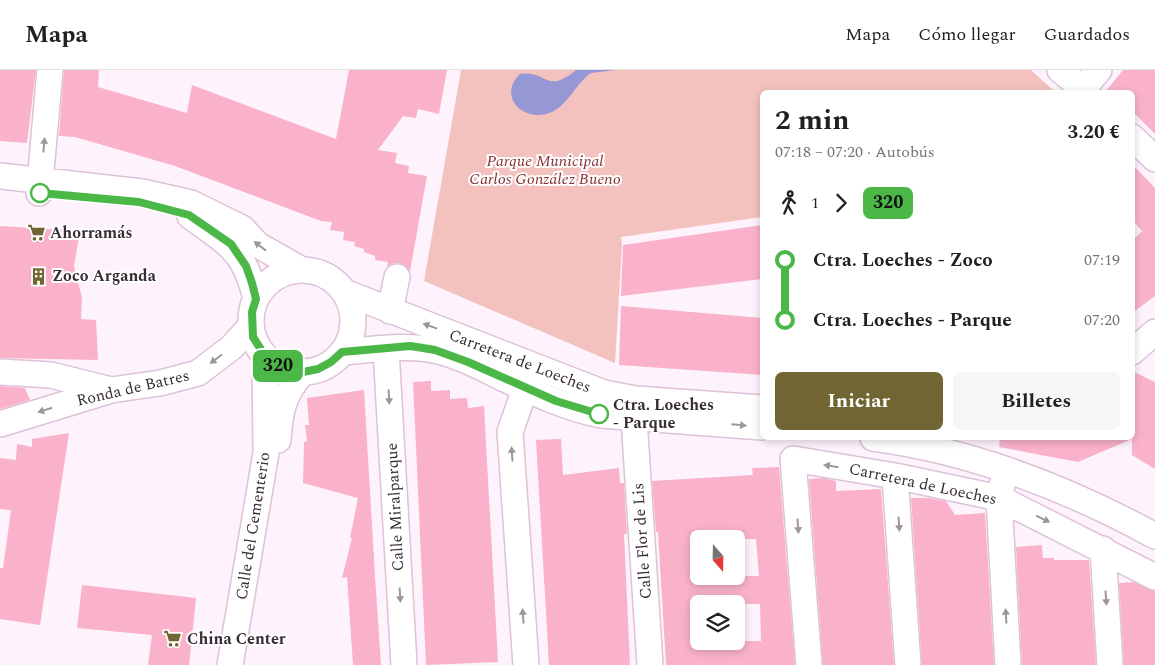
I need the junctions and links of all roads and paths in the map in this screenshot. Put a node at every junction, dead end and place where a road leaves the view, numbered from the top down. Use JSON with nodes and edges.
{"nodes":[{"id":1,"x":50,"y":70,"type":"edge"},
{"id":2,"x":1060,"y":70,"type":"edge"},
{"id":3,"x":1099,"y":70,"type":"edge"},
{"id":4,"x":1084,"y":90,"type":"edge"},
{"id":5,"x":1086,"y":90,"type":"edge"},
{"id":6,"x":1135,"y":140,"type":"edge"},
{"id":7,"x":1155,"y":159,"type":"edge"},
{"id":8,"x":0,"y":176,"type":"edge"},
{"id":9,"x":40,"y":188,"type":"junction"},
{"id":10,"x":0,"y":191,"type":"edge"},
{"id":11,"x":302,"y":270,"type":"junction"},
{"id":12,"x":397,"y":277,"type":"dead end"},
{"id":13,"x":344,"y":292,"type":"junction"},
{"id":14,"x":256,"y":299,"type":"junction"},
{"id":15,"x":390,"y":311,"type":"junction"},
{"id":16,"x":251,"y":326,"type":"junction"},
{"id":17,"x":1155,"y":332,"type":"edge"},
{"id":18,"x":386,"y":349,"type":"junction"},
{"id":19,"x":1135,"y":349,"type":"edge"},
{"id":20,"x":342,"y":352,"type":"junction"},
{"id":21,"x":265,"y":356,"type":"junction"},
{"id":22,"x":0,"y":372,"type":"edge"},
{"id":23,"x":303,"y":372,"type":"junction"},
{"id":24,"x":524,"y":389,"type":"junction"},
{"id":25,"x":111,"y":390,"type":"junction"},
{"id":26,"x":760,"y":408,"type":"edge"},
{"id":27,"x":634,"y":418,"type":"junction"},
{"id":28,"x":0,"y":424,"type":"edge"},
{"id":29,"x":760,"y":427,"type":"edge"},
{"id":30,"x":925,"y":440,"type":"edge"},
{"id":31,"x":961,"y":440,"type":"edge"},
{"id":32,"x":1007,"y":464,"type":"junction"},
{"id":33,"x":895,"y":476,"type":"junction"},
{"id":34,"x":999,"y":498,"type":"junction"},
{"id":35,"x":1155,"y":516,"type":"edge"},
{"id":36,"x":1155,"y":536,"type":"edge"},
{"id":37,"x":1103,"y":549,"type":"junction"},
{"id":38,"x":1155,"y":577,"type":"edge"},
{"id":39,"x":230,"y":665,"type":"edge"},
{"id":40,"x":247,"y":665,"type":"edge"},
{"id":41,"x":404,"y":665,"type":"edge"},
{"id":42,"x":526,"y":665,"type":"edge"},
{"id":43,"x":650,"y":665,"type":"edge"},
{"id":44,"x":809,"y":665,"type":"edge"},
{"id":45,"x":908,"y":665,"type":"edge"},
{"id":46,"x":1008,"y":665,"type":"edge"},
{"id":47,"x":1110,"y":665,"type":"edge"}],
"edges":[{"from":9,"to":1,"type":"street","one_way":true},
{"from":2,"to":4,"type":"street"},
{"from":3,"to":5,"type":"street"},
{"from":6,"to":7,"type":"street"},
{"from":8,"to":9,"type":"street"},
{"from":9,"to":10,"type":"street"},
{"from":11,"to":9,"type":"street","one_way":true},
{"from":9,"to":14,"type":"street"},
{"from":11,"to":13,"type":"street"},
{"from":11,"to":14,"type":"street"},
{"from":12,"to":15,"type":"street"},
{"from":13,"to":15,"type":"street","name":"Carretera de Loeches"},
{"from":13,"to":20,"type":"street"},
{"from":14,"to":16,"type":"street"},
{"from":26,"to":15,"type":"street","name":"Carretera de Loeches","one_way":true},
{"from":16,"to":21,"type":"street"},
{"from":16,"to":25,"type":"street","name":"Ronda de Batres","one_way":true},
{"from":17,"to":19,"type":"street"},
{"from":18,"to":20,"type":"street","name":"Carretera de Loeches"},
{"from":18,"to":24,"type":"street","name":"Carretera de Loeches"},
{"from":18,"to":41,"type":"street","name":"Calle Miralparque","one_way":true},
{"from":20,"to":23,"type":"street"},
{"from":21,"to":23,"type":"street"},
{"from":21,"to":39,"type":"street","name":"Calle del Cementerio"},
{"from":22,"to":25,"type":"street"},
{"from":23,"to":40,"type":"street","name":"Calle del Cementerio"},
{"from":24,"to":27,"type":"street","name":"Carretera de Loeches"},
{"from":42,"to":24,"type":"street","one_way":true},
{"from":25,"to":28,"type":"street","name":"Ronda de Batres","one_way":true},
{"from":27,"to":29,"type":"street","name":"Carretera de Loeches","one_way":true},
{"from":27,"to":43,"type":"street","name":"Calle Flor de Lis"},
{"from":30,"to":32,"type":"street","name":"Carretera de Loeches"},
{"from":31,"to":32,"type":"street","name":"Carretera de Loeches"},
{"from":32,"to":34,"type":"street"},
{"from":32,"to":35,"type":"street","name":"Carretera de Loeches"},
{"from":32,"to":36,"type":"street","name":"Carretera de Loeches"},
{"from":33,"to":34,"type":"street","name":"Carretera de Loeches"},
{"from":33,"to":44,"type":"street","name":"Carretera de Loeches","one_way":true},
{"from":33,"to":45,"type":"street","one_way":true},
{"from":34,"to":37,"type":"street","name":"Carretera de Loeches","one_way":true},
{"from":46,"to":34,"type":"street","one_way":true},
{"from":37,"to":38,"type":"street","name":"Carretera de Loeches"},
{"from":37,"to":47,"type":"street","one_way":true}]}
